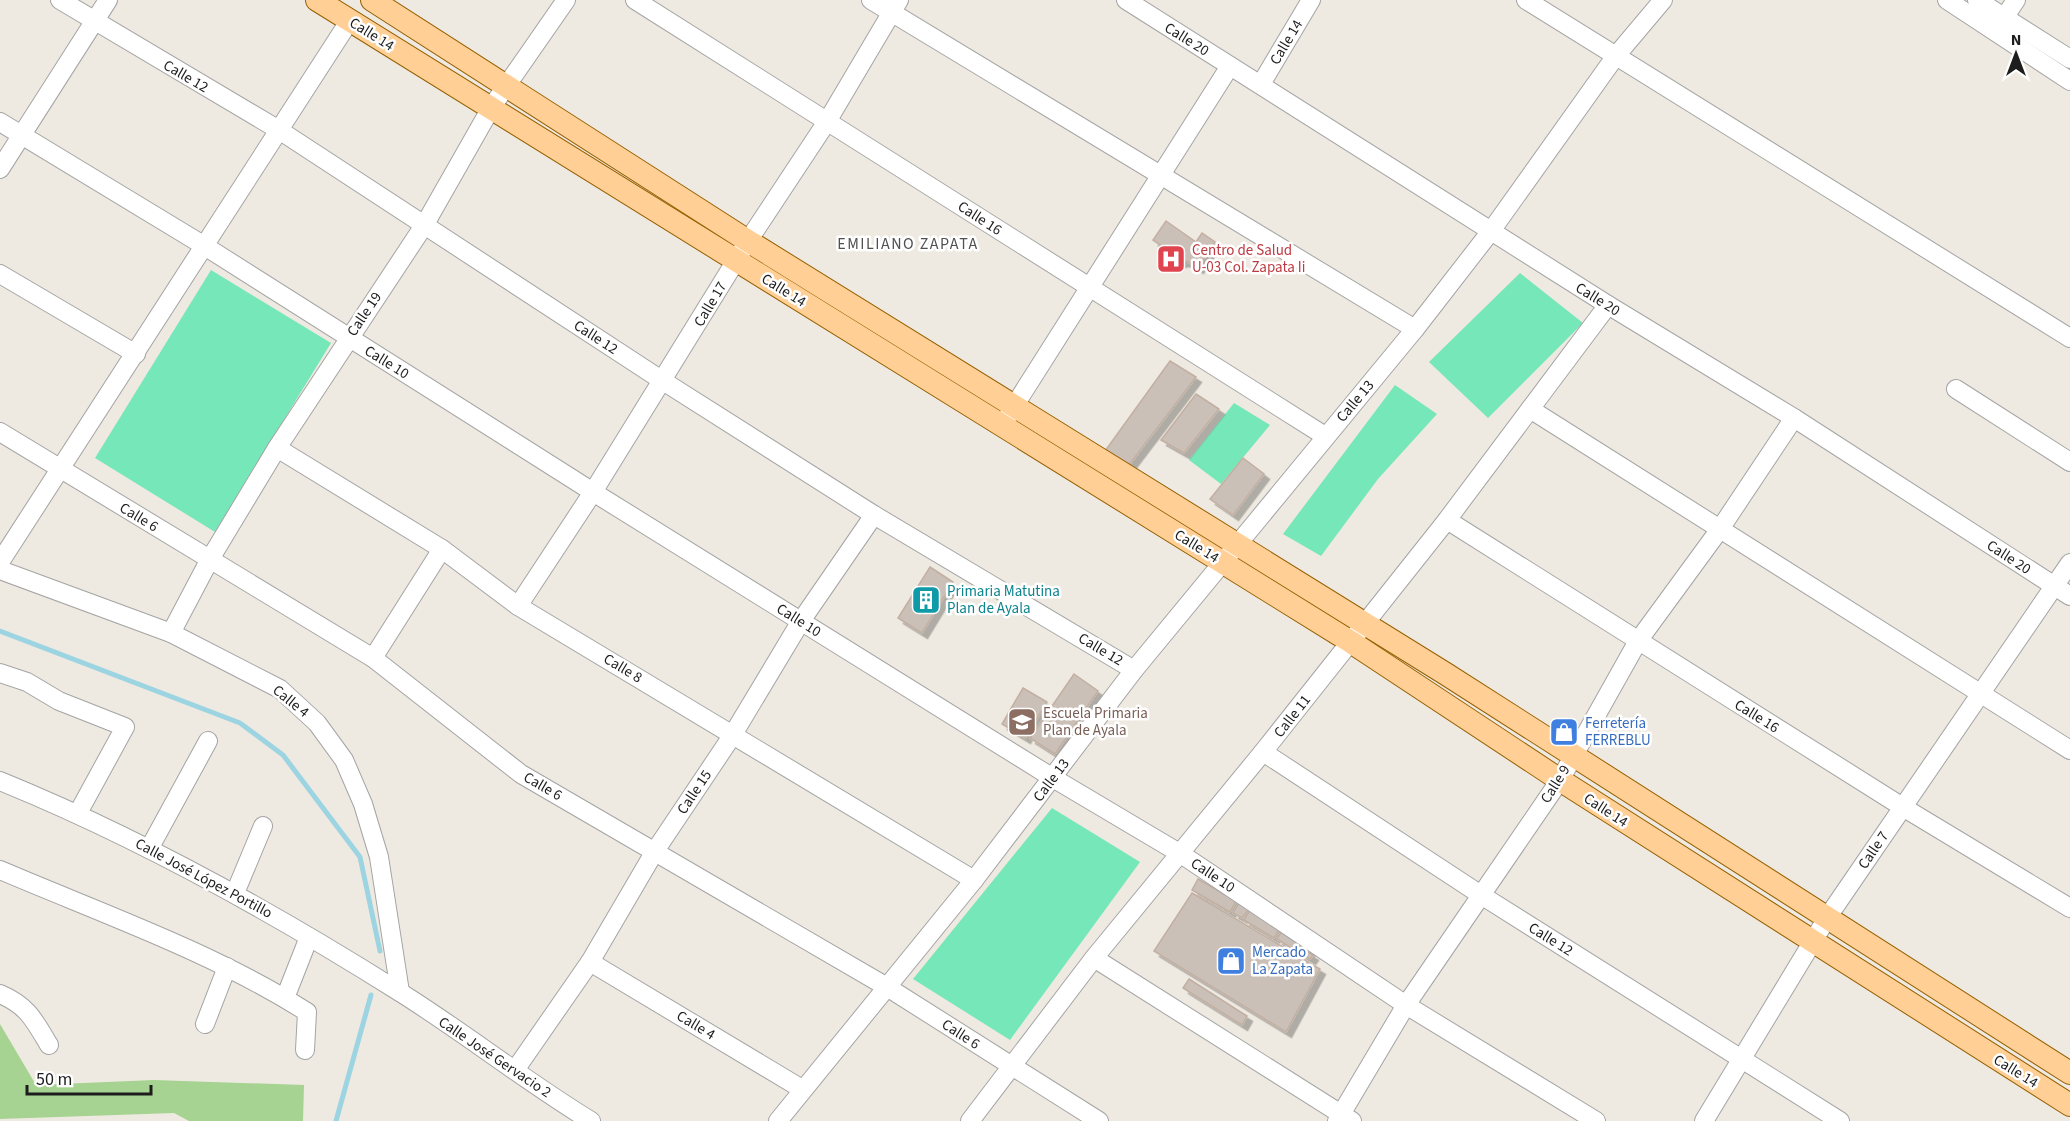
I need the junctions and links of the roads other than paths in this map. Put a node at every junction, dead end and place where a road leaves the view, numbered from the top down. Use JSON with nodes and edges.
{"nodes":[{"id":1,"x":60,"y":0,"type":"edge"},
{"id":2,"x":108,"y":0,"type":"edge"},
{"id":3,"x":317,"y":0,"type":"edge"},
{"id":4,"x":372,"y":0,"type":"edge"},
{"id":5,"x":566,"y":0,"type":"edge"},
{"id":6,"x":634,"y":0,"type":"edge"},
{"id":7,"x":872,"y":0,"type":"edge"},
{"id":8,"x":1126,"y":0,"type":"edge"},
{"id":9,"x":1311,"y":0,"type":"edge"},
{"id":10,"x":1526,"y":0,"type":"edge"},
{"id":11,"x":1663,"y":0,"type":"edge"},
{"id":12,"x":1947,"y":0,"type":"edge"},
{"id":13,"x":1977,"y":0,"type":"edge"},
{"id":14,"x":2016,"y":0,"type":"edge"},
{"id":15,"x":895,"y":6,"type":"edge"},
{"id":16,"x":2004,"y":18,"type":"junction"},
{"id":17,"x":350,"y":20,"type":"junction"},
{"id":18,"x":94,"y":22,"type":"junction"},
{"id":19,"x":1615,"y":57,"type":"junction"},
{"id":20,"x":2070,"y":58,"type":"edge"},
{"id":21,"x":1230,"y":66,"type":"junction"},
{"id":22,"x":2070,"y":81,"type":"edge"},
{"id":23,"x":1262,"y":84,"type":"junction"},
{"id":24,"x":504,"y":87,"type":"junction"},
{"id":25,"x":491,"y":108,"type":"junction"},
{"id":26,"x":828,"y":120,"type":"junction"},
{"id":27,"x":0,"y":122,"type":"edge"},
{"id":28,"x":279,"y":130,"type":"junction"},
{"id":29,"x":21,"y":136,"type":"junction"},
{"id":30,"x":0,"y":169,"type":"edge"},
{"id":31,"x":1161,"y":175,"type":"junction"},
{"id":32,"x":425,"y":224,"type":"junction"},
{"id":33,"x":1491,"y":231,"type":"junction"},
{"id":34,"x":748,"y":241,"type":"junction"},
{"id":35,"x":203,"y":245,"type":"junction"},
{"id":36,"x":736,"y":261,"type":"junction"},
{"id":37,"x":0,"y":274,"type":"edge"},
{"id":38,"x":1089,"y":289,"type":"junction"},
{"id":39,"x":1608,"y":305,"type":"junction"},
{"id":40,"x":1415,"y":328,"type":"junction"},
{"id":41,"x":348,"y":338,"type":"junction"},
{"id":42,"x":2070,"y":338,"type":"edge"},
{"id":43,"x":136,"y":354,"type":"junction"},
{"id":44,"x":663,"y":381,"type":"junction"},
{"id":45,"x":1956,"y":388,"type":"dead end"},
{"id":46,"x":1530,"y":409,"type":"junction"},
{"id":47,"x":1009,"y":415,"type":"junction"},
{"id":48,"x":1794,"y":418,"type":"junction"},
{"id":49,"x":0,"y":432,"type":"edge"},
{"id":50,"x":1325,"y":436,"type":"junction"},
{"id":51,"x":277,"y":448,"type":"junction"},
{"id":52,"x":2070,"y":462,"type":"edge"},
{"id":53,"x":62,"y":470,"type":"junction"},
{"id":54,"x":593,"y":492,"type":"junction"},
{"id":55,"x":874,"y":514,"type":"junction"},
{"id":56,"x":1447,"y":520,"type":"junction"},
{"id":57,"x":1720,"y":529,"type":"junction"},
{"id":58,"x":1236,"y":544,"type":"junction"},
{"id":59,"x":442,"y":549,"type":"junction"},
{"id":60,"x":210,"y":559,"type":"junction"},
{"id":61,"x":0,"y":562,"type":"edge"},
{"id":62,"x":1222,"y":562,"type":"junction"},
{"id":63,"x":2070,"y":563,"type":"edge"},
{"id":64,"x":0,"y":570,"type":"edge"},
{"id":65,"x":2054,"y":586,"type":"junction"},
{"id":66,"x":2070,"y":597,"type":"edge"},
{"id":67,"x":519,"y":606,"type":"junction"},
{"id":68,"x":801,"y":621,"type":"junction"},
{"id":69,"x":171,"y":633,"type":"junction"},
{"id":70,"x":1358,"y":633,"type":"junction"},
{"id":71,"x":1638,"y":641,"type":"junction"},
{"id":72,"x":373,"y":658,"type":"junction"},
{"id":73,"x":1134,"y":670,"type":"junction"},
{"id":74,"x":0,"y":673,"type":"edge"},
{"id":75,"x":1978,"y":694,"type":"junction"},
{"id":76,"x":732,"y":736,"type":"junction"},
{"id":77,"x":208,"y":741,"type":"dead end"},
{"id":78,"x":2070,"y":750,"type":"edge"},
{"id":79,"x":1263,"y":752,"type":"junction"},
{"id":80,"x":1573,"y":756,"type":"junction"},
{"id":81,"x":1053,"y":778,"type":"junction"},
{"id":82,"x":1560,"y":780,"type":"junction"},
{"id":83,"x":0,"y":781,"type":"edge"},
{"id":84,"x":1901,"y":806,"type":"junction"},
{"id":85,"x":78,"y":813,"type":"junction"},
{"id":86,"x":263,"y":826,"type":"dead end"},
{"id":87,"x":149,"y":849,"type":"junction"},
{"id":88,"x":655,"y":851,"type":"junction"},
{"id":89,"x":1181,"y":854,"type":"junction"},
{"id":90,"x":0,"y":870,"type":"edge"},
{"id":91,"x":974,"y":880,"type":"junction"},
{"id":92,"x":235,"y":893,"type":"junction"},
{"id":93,"x":1480,"y":895,"type":"junction"},
{"id":94,"x":2070,"y":908,"type":"edge"},
{"id":95,"x":1827,"y":918,"type":"junction"},
{"id":96,"x":309,"y":937,"type":"junction"},
{"id":97,"x":1812,"y":942,"type":"junction"},
{"id":98,"x":1094,"y":958,"type":"junction"},
{"id":99,"x":590,"y":962,"type":"junction"},
{"id":100,"x":227,"y":967,"type":"junction"},
{"id":101,"x":887,"y":987,"type":"junction"},
{"id":102,"x":400,"y":992,"type":"junction"},
{"id":103,"x":0,"y":994,"type":"edge"},
{"id":104,"x":285,"y":998,"type":"junction"},
{"id":105,"x":1406,"y":1005,"type":"junction"},
{"id":106,"x":205,"y":1024,"type":"dead end"},
{"id":107,"x":49,"y":1045,"type":"dead end"},
{"id":108,"x":305,"y":1050,"type":"dead end"},
{"id":109,"x":1744,"y":1059,"type":"junction"},
{"id":110,"x":1011,"y":1067,"type":"junction"},
{"id":111,"x":515,"y":1070,"type":"junction"},
{"id":112,"x":2070,"y":1073,"type":"edge"},
{"id":113,"x":802,"y":1089,"type":"junction"},
{"id":114,"x":2070,"y":1105,"type":"edge"},
{"id":115,"x":564,"y":1114,"type":"edge"},
{"id":116,"x":1343,"y":1119,"type":"edge"},
{"id":117,"x":591,"y":1121,"type":"edge"},
{"id":118,"x":778,"y":1121,"type":"edge"},
{"id":119,"x":970,"y":1121,"type":"edge"},
{"id":120,"x":1099,"y":1121,"type":"edge"},
{"id":121,"x":1596,"y":1121,"type":"edge"},
{"id":122,"x":1704,"y":1121,"type":"edge"},
{"id":123,"x":1840,"y":1121,"type":"edge"}],
"edges":[{"from":1,"to":18,"type":"street","name":"Calle 12"},
{"from":2,"to":18,"type":"street"},
{"from":3,"to":17,"type":"main road","name":"Calle 14"},
{"from":4,"to":24,"type":"main road","name":"Calle 14"},
{"from":5,"to":24,"type":"street","name":"Calle 19"},
{"from":6,"to":26,"type":"street","name":"Calle 16"},
{"from":7,"to":15,"type":"street"},
{"from":8,"to":21,"type":"street","name":"Calle 20"},
{"from":9,"to":23,"type":"street","name":"Calle 14"},
{"from":10,"to":19,"type":"street"},
{"from":11,"to":19,"type":"street"},
{"from":12,"to":22,"type":"street"},
{"from":13,"to":16,"type":"street"},
{"from":14,"to":16,"type":"street"},
{"from":15,"to":26,"type":"street","name":"Calle 17"},
{"from":15,"to":31,"type":"street"},
{"from":16,"to":20,"type":"street"},
{"from":17,"to":25,"type":"main road","name":"Calle 14"},
{"from":17,"to":28,"type":"street"},
{"from":18,"to":28,"type":"street","name":"Calle 12"},
{"from":18,"to":29,"type":"street"},
{"from":19,"to":33,"type":"street"},
{"from":19,"to":42,"type":"street"},
{"from":21,"to":23,"type":"street","name":"Calle 20"},
{"from":21,"to":31,"type":"street"},
{"from":23,"to":33,"type":"street","name":"Calle 20"},
{"from":24,"to":25,"type":"street","name":"Calle 19"},
{"from":24,"to":34,"type":"main road","name":"Calle 14"},
{"from":25,"to":32,"type":"street","name":"Calle 19"},
{"from":25,"to":36,"type":"main road","name":"Calle 14"},
{"from":26,"to":34,"type":"street","name":"Calle 17"},
{"from":26,"to":38,"type":"street","name":"Calle 16"},
{"from":27,"to":29,"type":"street","name":"Calle 10"},
{"from":28,"to":32,"type":"street","name":"Calle 12"},
{"from":28,"to":35,"type":"street"},
{"from":29,"to":30,"type":"street"},
{"from":29,"to":35,"type":"street","name":"Calle 10"},
{"from":31,"to":38,"type":"street"},
{"from":31,"to":40,"type":"street"},
{"from":32,"to":41,"type":"street","name":"Calle 19"},
{"from":32,"to":44,"type":"street","name":"Calle 12"},
{"from":33,"to":39,"type":"street","name":"Calle 20"},
{"from":33,"to":40,"type":"street"},
{"from":34,"to":36,"type":"street","name":"Calle 17"},
{"from":34,"to":47,"type":"main road","name":"Calle 14"},
{"from":35,"to":41,"type":"street","name":"Calle 10"},
{"from":35,"to":43,"type":"street"},
{"from":36,"to":44,"type":"street","name":"Calle 17"},
{"from":36,"to":47,"type":"main road","name":"Calle 14"},
{"from":37,"to":43,"type":"street"},
{"from":38,"to":47,"type":"street"},
{"from":38,"to":50,"type":"street","name":"Calle 16"},
{"from":39,"to":46,"type":"street","name":"Calle 11"},
{"from":39,"to":48,"type":"street","name":"Calle 20"},
{"from":40,"to":50,"type":"street","name":"Calle 13"},
{"from":41,"to":51,"type":"street","name":"Calle 19"},
{"from":41,"to":54,"type":"street","name":"Calle 10"},
{"from":43,"to":53,"type":"street"},
{"from":44,"to":54,"type":"street","name":"Calle 17"},
{"from":44,"to":55,"type":"street","name":"Calle 12"},
{"from":45,"to":52,"type":"street"},
{"from":46,"to":56,"type":"street","name":"Calle 11"},
{"from":46,"to":57,"type":"street"},
{"from":47,"to":58,"type":"main road","name":"Calle 14"},
{"from":47,"to":62,"type":"main road","name":"Calle 14"},
{"from":48,"to":57,"type":"street","name":"Calle 9"},
{"from":48,"to":65,"type":"street","name":"Calle 20"},
{"from":49,"to":53,"type":"street","name":"Calle 6"},
{"from":50,"to":58,"type":"street","name":"Calle 13"},
{"from":51,"to":59,"type":"street","name":"Calle 8"},
{"from":51,"to":60,"type":"street","name":"Calle 19"},
{"from":53,"to":60,"type":"street","name":"Calle 6"},
{"from":53,"to":61,"type":"street"},
{"from":54,"to":67,"type":"street","name":"Calle 17"},
{"from":54,"to":68,"type":"street","name":"Calle 10"},
{"from":55,"to":68,"type":"street","name":"Calle 15"},
{"from":55,"to":73,"type":"street","name":"Calle 12"},
{"from":56,"to":70,"type":"street","name":"Calle 11"},
{"from":56,"to":71,"type":"street","name":"Calle 16"},
{"from":57,"to":71,"type":"street","name":"Calle 9"},
{"from":57,"to":75,"type":"street"},
{"from":58,"to":62,"type":"street","name":"Calle 13"},
{"from":58,"to":70,"type":"main road","name":"Calle 14"},
{"from":59,"to":67,"type":"street","name":"Calle 8"},
{"from":59,"to":72,"type":"street"},
{"from":60,"to":69,"type":"street","name":"Calle 19"},
{"from":60,"to":72,"type":"street","name":"Calle 6"},
{"from":62,"to":70,"type":"main road","name":"Calle 14"},
{"from":62,"to":73,"type":"street","name":"Calle 13"},
{"from":63,"to":65,"type":"street"},
{"from":64,"to":69,"type":"street","name":"Calle 4"},
{"from":65,"to":66,"type":"street","name":"Calle 20"},
{"from":65,"to":75,"type":"street","name":"Calle 7"},
{"from":67,"to":76,"type":"street","name":"Calle 8"},
{"from":68,"to":76,"type":"street","name":"Calle 15"},
{"from":68,"to":81,"type":"street","name":"Calle 10"},
{"from":69,"to":102,"type":"street","name":"Calle 4"},
{"from":70,"to":79,"type":"street","name":"Calle 11"},
{"from":70,"to":80,"type":"main road","name":"Calle 14"},
{"from":70,"to":82,"type":"main road","name":"Calle 14"},
{"from":71,"to":80,"type":"street","name":"Calle 9"},
{"from":71,"to":84,"type":"street","name":"Calle 16"},
{"from":72,"to":88,"type":"street","name":"Calle 6"},
{"from":73,"to":81,"type":"street","name":"Calle 13"},
{"from":74,"to":85,"type":"street"},
{"from":75,"to":78,"type":"street"},
{"from":75,"to":84,"type":"street","name":"Calle 7"},
{"from":76,"to":88,"type":"street","name":"Calle 15"},
{"from":76,"to":91,"type":"street","name":"Calle 8"},
{"from":77,"to":87,"type":"street"},
{"from":79,"to":89,"type":"street","name":"Calle 11"},
{"from":79,"to":93,"type":"street","name":"Calle 12"},
{"from":80,"to":82,"type":"street","name":"Calle 9"},
{"from":80,"to":95,"type":"main road","name":"Calle 14"},
{"from":81,"to":89,"type":"street","name":"Calle 10"},
{"from":81,"to":91,"type":"street","name":"Calle 13"},
{"from":82,"to":93,"type":"street","name":"Calle 9"},
{"from":82,"to":97,"type":"main road","name":"Calle 14"},
{"from":83,"to":85,"type":"street","name":"Calle José López Portillo"},
{"from":84,"to":94,"type":"street","name":"Calle 16"},
{"from":84,"to":95,"type":"street","name":"Calle 7"},
{"from":85,"to":87,"type":"street","name":"Calle José López Portillo"},
{"from":86,"to":92,"type":"street"},
{"from":87,"to":92,"type":"street","name":"Calle José López Portillo"},
{"from":88,"to":99,"type":"street","name":"Calle 15"},
{"from":88,"to":101,"type":"street","name":"Calle 6"},
{"from":89,"to":98,"type":"street","name":"Calle 11"},
{"from":89,"to":105,"type":"street","name":"Calle 10"},
{"from":90,"to":100,"type":"street"},
{"from":91,"to":101,"type":"street","name":"Calle 13"},
{"from":92,"to":96,"type":"street","name":"Calle José López Portillo"},
{"from":93,"to":105,"type":"street","name":"Calle 9"},
{"from":93,"to":109,"type":"street","name":"Calle 12"},
{"from":95,"to":97,"type":"street","name":"Calle 7"},
{"from":95,"to":112,"type":"main road","name":"Calle 14"},
{"from":96,"to":102,"type":"street","name":"Calle José López Portillo"},
{"from":96,"to":104,"type":"street"},
{"from":97,"to":109,"type":"street","name":"Calle 7"},
{"from":97,"to":114,"type":"main road","name":"Calle 14"},
{"from":98,"to":110,"type":"street","name":"Calle 11"},
{"from":98,"to":116,"type":"street"},
{"from":99,"to":111,"type":"street","name":"Calle 15"},
{"from":99,"to":113,"type":"street","name":"Calle 4"},
{"from":100,"to":104,"type":"street"},
{"from":100,"to":106,"type":"street"},
{"from":101,"to":110,"type":"street","name":"Calle 6"},
{"from":101,"to":113,"type":"street","name":"Calle 13"},
{"from":102,"to":111,"type":"street","name":"Calle José Gervacio 2"},
{"from":103,"to":107,"type":"street"},
{"from":104,"to":108,"type":"street"},
{"from":105,"to":116,"type":"street","name":"Calle 9"},
{"from":105,"to":121,"type":"street","name":"Calle 10"},
{"from":109,"to":122,"type":"street","name":"Calle 7"},
{"from":109,"to":123,"type":"street","name":"Calle 12"},
{"from":110,"to":119,"type":"street","name":"Calle 11"},
{"from":110,"to":120,"type":"street","name":"Calle 6"},
{"from":111,"to":115,"type":"street","name":"Calle José Gervacio 2"},
{"from":113,"to":118,"type":"street","name":"Calle 13"},
{"from":115,"to":117,"type":"street","name":"Calle José Gervacio 2"}]}
